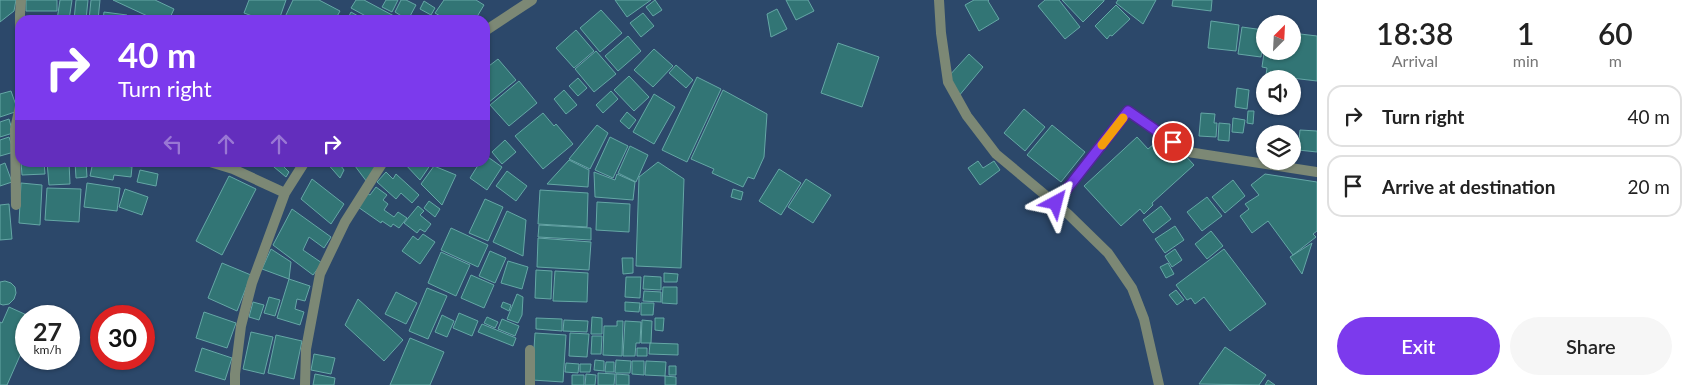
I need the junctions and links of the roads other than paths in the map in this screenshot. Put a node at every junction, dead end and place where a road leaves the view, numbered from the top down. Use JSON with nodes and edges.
{"nodes":[{"id":1,"x":21,"y":0,"type":"edge"},
{"id":2,"x":532,"y":0,"type":"edge"},
{"id":3,"x":939,"y":0,"type":"edge"},
{"id":4,"x":20,"y":15,"type":"edge"},
{"id":5,"x":490,"y":28,"type":"edge"},
{"id":6,"x":16,"y":167,"type":"edge"},
{"id":7,"x":226,"y":167,"type":"edge"},
{"id":8,"x":301,"y":167,"type":"edge"},
{"id":9,"x":380,"y":167,"type":"edge"},
{"id":10,"x":1317,"y":172,"type":"edge"},
{"id":11,"x":285,"y":193,"type":"junction"},
{"id":12,"x":1056,"y":203,"type":"junction"},
{"id":13,"x":16,"y":205,"type":"dead end"},
{"id":14,"x":530,"y":350,"type":"dead end"},
{"id":15,"x":235,"y":385,"type":"edge"},
{"id":16,"x":305,"y":385,"type":"edge"},
{"id":17,"x":530,"y":385,"type":"edge"},
{"id":18,"x":1159,"y":385,"type":"edge"}],
"edges":[{"from":1,"to":4,"type":"street"},
{"from":2,"to":5,"type":"street"},
{"from":3,"to":12,"type":"street"},
{"from":6,"to":13,"type":"street"},
{"from":7,"to":11,"type":"street"},
{"from":8,"to":11,"type":"street"},
{"from":9,"to":16,"type":"street"},
{"from":10,"to":12,"type":"street"},
{"from":11,"to":15,"type":"street"},
{"from":12,"to":18,"type":"street"},
{"from":14,"to":17,"type":"street"}]}
